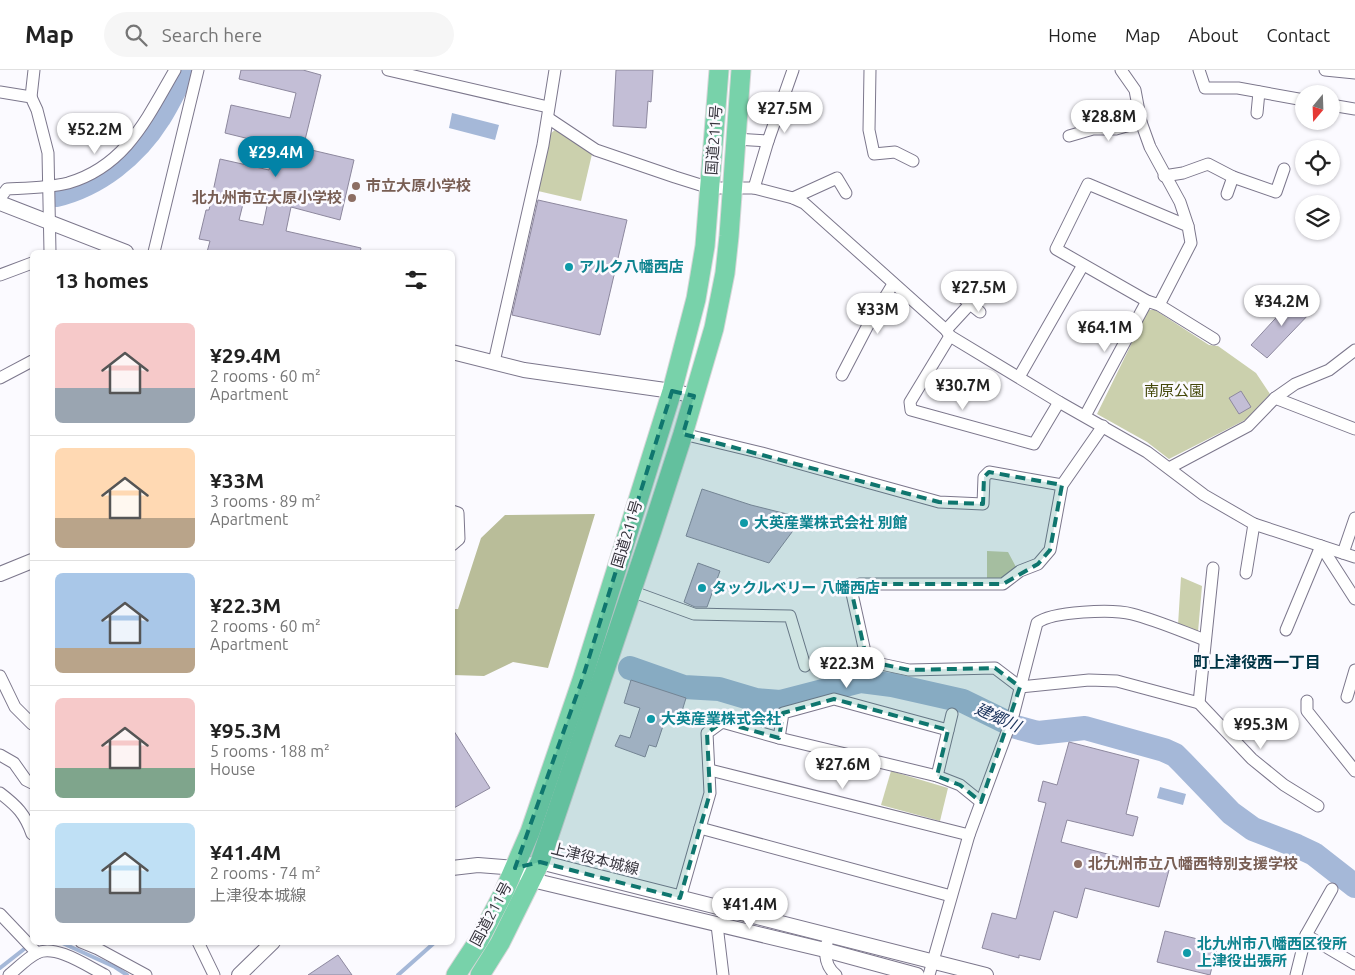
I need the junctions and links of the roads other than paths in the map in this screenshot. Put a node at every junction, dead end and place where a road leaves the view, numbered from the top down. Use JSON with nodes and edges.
{"nodes":[{"id":1,"x":34,"y":70,"type":"edge"},
{"id":2,"x":175,"y":70,"type":"edge"},
{"id":3,"x":388,"y":70,"type":"edge"},
{"id":4,"x":555,"y":70,"type":"edge"},
{"id":5,"x":719,"y":70,"type":"edge"},
{"id":6,"x":741,"y":70,"type":"edge"},
{"id":7,"x":793,"y":70,"type":"edge"},
{"id":8,"x":870,"y":70,"type":"edge"},
{"id":9,"x":1122,"y":70,"type":"edge"},
{"id":10,"x":1199,"y":70,"type":"edge"},
{"id":11,"x":1325,"y":70,"type":"edge"},
{"id":12,"x":195,"y":71,"type":"edge"},
{"id":13,"x":1355,"y":73,"type":"edge"},
{"id":14,"x":0,"y":92,"type":"edge"},
{"id":15,"x":1259,"y":92,"type":"junction"},
{"id":16,"x":31,"y":97,"type":"junction"},
{"id":17,"x":1295,"y":98,"type":"edge"},
{"id":18,"x":1340,"y":106,"type":"edge"},
{"id":19,"x":1355,"y":109,"type":"edge"},
{"id":20,"x":548,"y":112,"type":"junction"},
{"id":21,"x":1257,"y":112,"type":"dead end"},
{"id":22,"x":1141,"y":122,"type":"junction"},
{"id":23,"x":1069,"y":136,"type":"dead end"},
{"id":24,"x":735,"y":139,"type":"junction"},
{"id":25,"x":768,"y":141,"type":"junction"},
{"id":26,"x":914,"y":161,"type":"dead end"},
{"id":27,"x":1284,"y":169,"type":"dead end"},
{"id":28,"x":1164,"y":176,"type":"junction"},
{"id":29,"x":1233,"y":177,"type":"junction"},
{"id":30,"x":47,"y":186,"type":"junction"},
{"id":31,"x":710,"y":188,"type":"junction"},
{"id":32,"x":733,"y":188,"type":"junction"},
{"id":33,"x":754,"y":188,"type":"junction"},
{"id":34,"x":846,"y":193,"type":"dead end"},
{"id":35,"x":1227,"y":194,"type":"dead end"},
{"id":36,"x":0,"y":198,"type":"edge"},
{"id":37,"x":793,"y":198,"type":"junction"},
{"id":38,"x":0,"y":203,"type":"edge"},
{"id":39,"x":49,"y":223,"type":"junction"},
{"id":40,"x":1188,"y":226,"type":"junction"},
{"id":41,"x":50,"y":250,"type":"edge"},
{"id":42,"x":121,"y":250,"type":"edge"},
{"id":43,"x":154,"y":250,"type":"edge"},
{"id":44,"x":30,"y":264,"type":"edge"},
{"id":45,"x":1083,"y":265,"type":"junction"},
{"id":46,"x":0,"y":275,"type":"edge"},
{"id":47,"x":893,"y":284,"type":"junction"},
{"id":48,"x":960,"y":295,"type":"dead end"},
{"id":49,"x":1147,"y":301,"type":"junction"},
{"id":50,"x":970,"y":304,"type":"junction"},
{"id":51,"x":1159,"y":305,"type":"junction"},
{"id":52,"x":980,"y":312,"type":"dead end"},
{"id":53,"x":948,"y":333,"type":"junction"},
{"id":54,"x":1214,"y":339,"type":"dead end"},
{"id":55,"x":1355,"y":350,"type":"edge"},
{"id":56,"x":455,"y":353,"type":"edge"},
{"id":57,"x":30,"y":361,"type":"edge"},
{"id":58,"x":494,"y":362,"type":"junction"},
{"id":59,"x":842,"y":376,"type":"dead end"},
{"id":60,"x":1019,"y":377,"type":"junction"},
{"id":61,"x":0,"y":378,"type":"edge"},
{"id":62,"x":672,"y":391,"type":"junction"},
{"id":63,"x":694,"y":396,"type":"junction"},
{"id":64,"x":1275,"y":398,"type":"junction"},
{"id":65,"x":1059,"y":402,"type":"junction"},
{"id":66,"x":1085,"y":416,"type":"junction"},
{"id":67,"x":1103,"y":426,"type":"junction"},
{"id":68,"x":1355,"y":428,"type":"edge"},
{"id":69,"x":683,"y":434,"type":"junction"},
{"id":70,"x":1169,"y":468,"type":"junction"},
{"id":71,"x":1062,"y":485,"type":"junction"},
{"id":72,"x":455,"y":512,"type":"edge"},
{"id":73,"x":1355,"y":518,"type":"edge"},
{"id":74,"x":1254,"y":524,"type":"junction"},
{"id":75,"x":455,"y":542,"type":"edge"},
{"id":76,"x":1321,"y":546,"type":"junction"},
{"id":77,"x":1343,"y":553,"type":"junction"},
{"id":78,"x":1355,"y":557,"type":"edge"},
{"id":79,"x":30,"y":562,"type":"edge"},
{"id":80,"x":1214,"y":568,"type":"dead end"},
{"id":81,"x":1246,"y":573,"type":"dead end"},
{"id":82,"x":0,"y":574,"type":"edge"},
{"id":83,"x":630,"y":591,"type":"junction"},
{"id":84,"x":1355,"y":599,"type":"edge"},
{"id":85,"x":1286,"y":630,"type":"dead end"},
{"id":86,"x":1205,"y":640,"type":"junction"},
{"id":87,"x":805,"y":666,"type":"dead end"},
{"id":88,"x":1355,"y":670,"type":"edge"},
{"id":89,"x":0,"y":676,"type":"edge"},
{"id":90,"x":1020,"y":687,"type":"junction"},
{"id":91,"x":1347,"y":697,"type":"dead end"},
{"id":92,"x":1307,"y":701,"type":"dead end"},
{"id":93,"x":1198,"y":704,"type":"junction"},
{"id":94,"x":952,"y":714,"type":"dead end"},
{"id":95,"x":30,"y":722,"type":"edge"},
{"id":96,"x":948,"y":730,"type":"junction"},
{"id":97,"x":779,"y":738,"type":"junction"},
{"id":98,"x":0,"y":755,"type":"edge"},
{"id":99,"x":710,"y":770,"type":"junction"},
{"id":100,"x":1355,"y":771,"type":"edge"},
{"id":101,"x":937,"y":776,"type":"junction"},
{"id":102,"x":30,"y":782,"type":"edge"},
{"id":103,"x":0,"y":793,"type":"edge"},
{"id":104,"x":980,"y":802,"type":"junction"},
{"id":105,"x":1318,"y":806,"type":"dead end"},
{"id":106,"x":30,"y":828,"type":"edge"},
{"id":107,"x":700,"y":828,"type":"junction"},
{"id":108,"x":969,"y":835,"type":"junction"},
{"id":109,"x":540,"y":862,"type":"junction"},
{"id":110,"x":455,"y":868,"type":"edge"},
{"id":111,"x":514,"y":868,"type":"junction"},
{"id":112,"x":532,"y":880,"type":"junction"},
{"id":113,"x":1332,"y":889,"type":"dead end"},
{"id":114,"x":951,"y":896,"type":"junction"},
{"id":115,"x":680,"y":898,"type":"junction"},
{"id":116,"x":0,"y":914,"type":"edge"},
{"id":117,"x":717,"y":925,"type":"junction"},
{"id":118,"x":829,"y":935,"type":"junction"},
{"id":119,"x":1306,"y":935,"type":"junction"},
{"id":120,"x":88,"y":945,"type":"edge"},
{"id":121,"x":199,"y":945,"type":"edge"},
{"id":122,"x":271,"y":945,"type":"edge"},
{"id":123,"x":62,"y":949,"type":"edge"},
{"id":124,"x":825,"y":950,"type":"junction"},
{"id":125,"x":36,"y":952,"type":"junction"},
{"id":126,"x":1355,"y":964,"type":"edge"},
{"id":127,"x":931,"y":968,"type":"edge"},
{"id":128,"x":9,"y":975,"type":"edge"},
{"id":129,"x":105,"y":975,"type":"edge"},
{"id":130,"x":146,"y":975,"type":"edge"},
{"id":131,"x":214,"y":975,"type":"edge"},
{"id":132,"x":239,"y":975,"type":"edge"},
{"id":133,"x":456,"y":975,"type":"edge"},
{"id":134,"x":480,"y":975,"type":"edge"},
{"id":135,"x":723,"y":975,"type":"edge"},
{"id":136,"x":836,"y":975,"type":"edge"},
{"id":137,"x":918,"y":975,"type":"edge"},
{"id":138,"x":986,"y":975,"type":"edge"},
{"id":139,"x":1296,"y":975,"type":"edge"}],
"edges":[{"from":1,"to":16,"type":"street"},
{"from":2,"to":30,"type":"street"},
{"from":3,"to":20,"type":"street"},
{"from":4,"to":20,"type":"street"},
{"from":5,"to":31,"type":"highway","name":"国道211号"},
{"from":6,"to":24,"type":"highway","name":"国道211号"},
{"from":7,"to":25,"type":"street"},
{"from":8,"to":26,"type":"street"},
{"from":9,"to":22,"type":"street"},
{"from":10,"to":15,"type":"street"},
{"from":11,"to":13,"type":"street"},
{"from":12,"to":43,"type":"street"},
{"from":14,"to":16,"type":"street"},
{"from":15,"to":17,"type":"street"},
{"from":15,"to":21,"type":"street"},
{"from":16,"to":30,"type":"street"},
{"from":18,"to":19,"type":"street"},
{"from":20,"to":31,"type":"street"},
{"from":20,"to":58,"type":"street"},
{"from":22,"to":23,"type":"street"},
{"from":22,"to":28,"type":"street"},
{"from":24,"to":25,"type":"street"},
{"from":24,"to":32,"type":"highway","name":"国道211号"},
{"from":25,"to":33,"type":"street"},
{"from":27,"to":29,"type":"street"},
{"from":28,"to":29,"type":"street"},
{"from":28,"to":40,"type":"street"},
{"from":29,"to":35,"type":"street"},
{"from":30,"to":36,"type":"street"},
{"from":30,"to":39,"type":"street"},
{"from":31,"to":32,"type":"street"},
{"from":31,"to":62,"type":"highway","name":"国道211号"},
{"from":32,"to":33,"type":"street"},
{"from":32,"to":63,"type":"highway","name":"国道211号"},
{"from":33,"to":37,"type":"street"},
{"from":34,"to":37,"type":"street"},
{"from":37,"to":47,"type":"street"},
{"from":38,"to":39,"type":"street"},
{"from":39,"to":41,"type":"street"},
{"from":39,"to":42,"type":"street"},
{"from":40,"to":45,"type":"street"},
{"from":40,"to":51,"type":"street"},
{"from":44,"to":46,"type":"street"},
{"from":45,"to":49,"type":"street"},
{"from":45,"to":60,"type":"street"},
{"from":47,"to":53,"type":"street"},
{"from":47,"to":59,"type":"street"},
{"from":48,"to":50,"type":"street"},
{"from":49,"to":51,"type":"street"},
{"from":49,"to":66,"type":"street"},
{"from":50,"to":52,"type":"street"},
{"from":50,"to":53,"type":"street"},
{"from":51,"to":54,"type":"street"},
{"from":53,"to":60,"type":"street"},
{"from":53,"to":65,"type":"street"},
{"from":55,"to":64,"type":"street"},
{"from":56,"to":58,"type":"street"},
{"from":57,"to":61,"type":"street"},
{"from":58,"to":62,"type":"street"},
{"from":60,"to":65,"type":"street"},
{"from":62,"to":63,"type":"street"},
{"from":62,"to":111,"type":"highway","name":"国道211号"},
{"from":63,"to":69,"type":"highway","name":"国道211号"},
{"from":64,"to":68,"type":"street"},
{"from":64,"to":70,"type":"street"},
{"from":65,"to":66,"type":"street"},
{"from":66,"to":67,"type":"street"},
{"from":67,"to":70,"type":"street"},
{"from":67,"to":71,"type":"street"},
{"from":69,"to":71,"type":"street"},
{"from":69,"to":83,"type":"highway","name":"国道211号"},
{"from":70,"to":74,"type":"street"},
{"from":71,"to":90,"type":"street"},
{"from":72,"to":75,"type":"street"},
{"from":73,"to":77,"type":"street"},
{"from":74,"to":76,"type":"street"},
{"from":74,"to":81,"type":"street"},
{"from":76,"to":77,"type":"street"},
{"from":76,"to":84,"type":"street"},
{"from":76,"to":85,"type":"street"},
{"from":77,"to":78,"type":"street"},
{"from":79,"to":82,"type":"street"},
{"from":80,"to":86,"type":"street"},
{"from":83,"to":87,"type":"street"},
{"from":83,"to":109,"type":"highway","name":"国道211号"},
{"from":86,"to":90,"type":"street"},
{"from":86,"to":93,"type":"street"},
{"from":88,"to":91,"type":"street"},
{"from":89,"to":95,"type":"street"},
{"from":90,"to":93,"type":"street"},
{"from":90,"to":104,"type":"street"},
{"from":92,"to":100,"type":"street"},
{"from":93,"to":105,"type":"street"},
{"from":94,"to":96,"type":"street"},
{"from":96,"to":97,"type":"street"},
{"from":96,"to":101,"type":"street"},
{"from":97,"to":99,"type":"street"},
{"from":97,"to":101,"type":"street"},
{"from":98,"to":102,"type":"street"},
{"from":99,"to":107,"type":"street"},
{"from":99,"to":108,"type":"street"},
{"from":101,"to":104,"type":"street"},
{"from":103,"to":106,"type":"street"},
{"from":104,"to":108,"type":"street"},
{"from":107,"to":114,"type":"street"},
{"from":107,"to":115,"type":"street"},
{"from":108,"to":114,"type":"street"},
{"from":109,"to":111,"type":"street","name":"上津役本城線"},
{"from":109,"to":112,"type":"highway","name":"国道211号"},
{"from":109,"to":115,"type":"street","name":"上津役本城線"},
{"from":110,"to":111,"type":"street"},
{"from":111,"to":112,"type":"street"},
{"from":111,"to":133,"type":"highway","name":"国道211号"},
{"from":112,"to":117,"type":"street"},
{"from":112,"to":134,"type":"highway","name":"国道211号"},
{"from":113,"to":119,"type":"street"},
{"from":114,"to":127,"type":"street"},
{"from":115,"to":118,"type":"street","name":"上津役本城線"},
{"from":116,"to":125,"type":"street"},
{"from":117,"to":124,"type":"street"},
{"from":117,"to":135,"type":"street"},
{"from":118,"to":124,"type":"street"},
{"from":118,"to":127,"type":"street","name":"上津役本城線"},
{"from":119,"to":126,"type":"street"},
{"from":119,"to":139,"type":"street"},
{"from":120,"to":130,"type":"street"},
{"from":121,"to":131,"type":"street"},
{"from":122,"to":132,"type":"street"},
{"from":123,"to":125,"type":"street"},
{"from":123,"to":129,"type":"street"},
{"from":124,"to":136,"type":"street"},
{"from":124,"to":137,"type":"street"},
{"from":125,"to":128,"type":"street"},
{"from":127,"to":138,"type":"street","name":"上津役本城線"}]}
